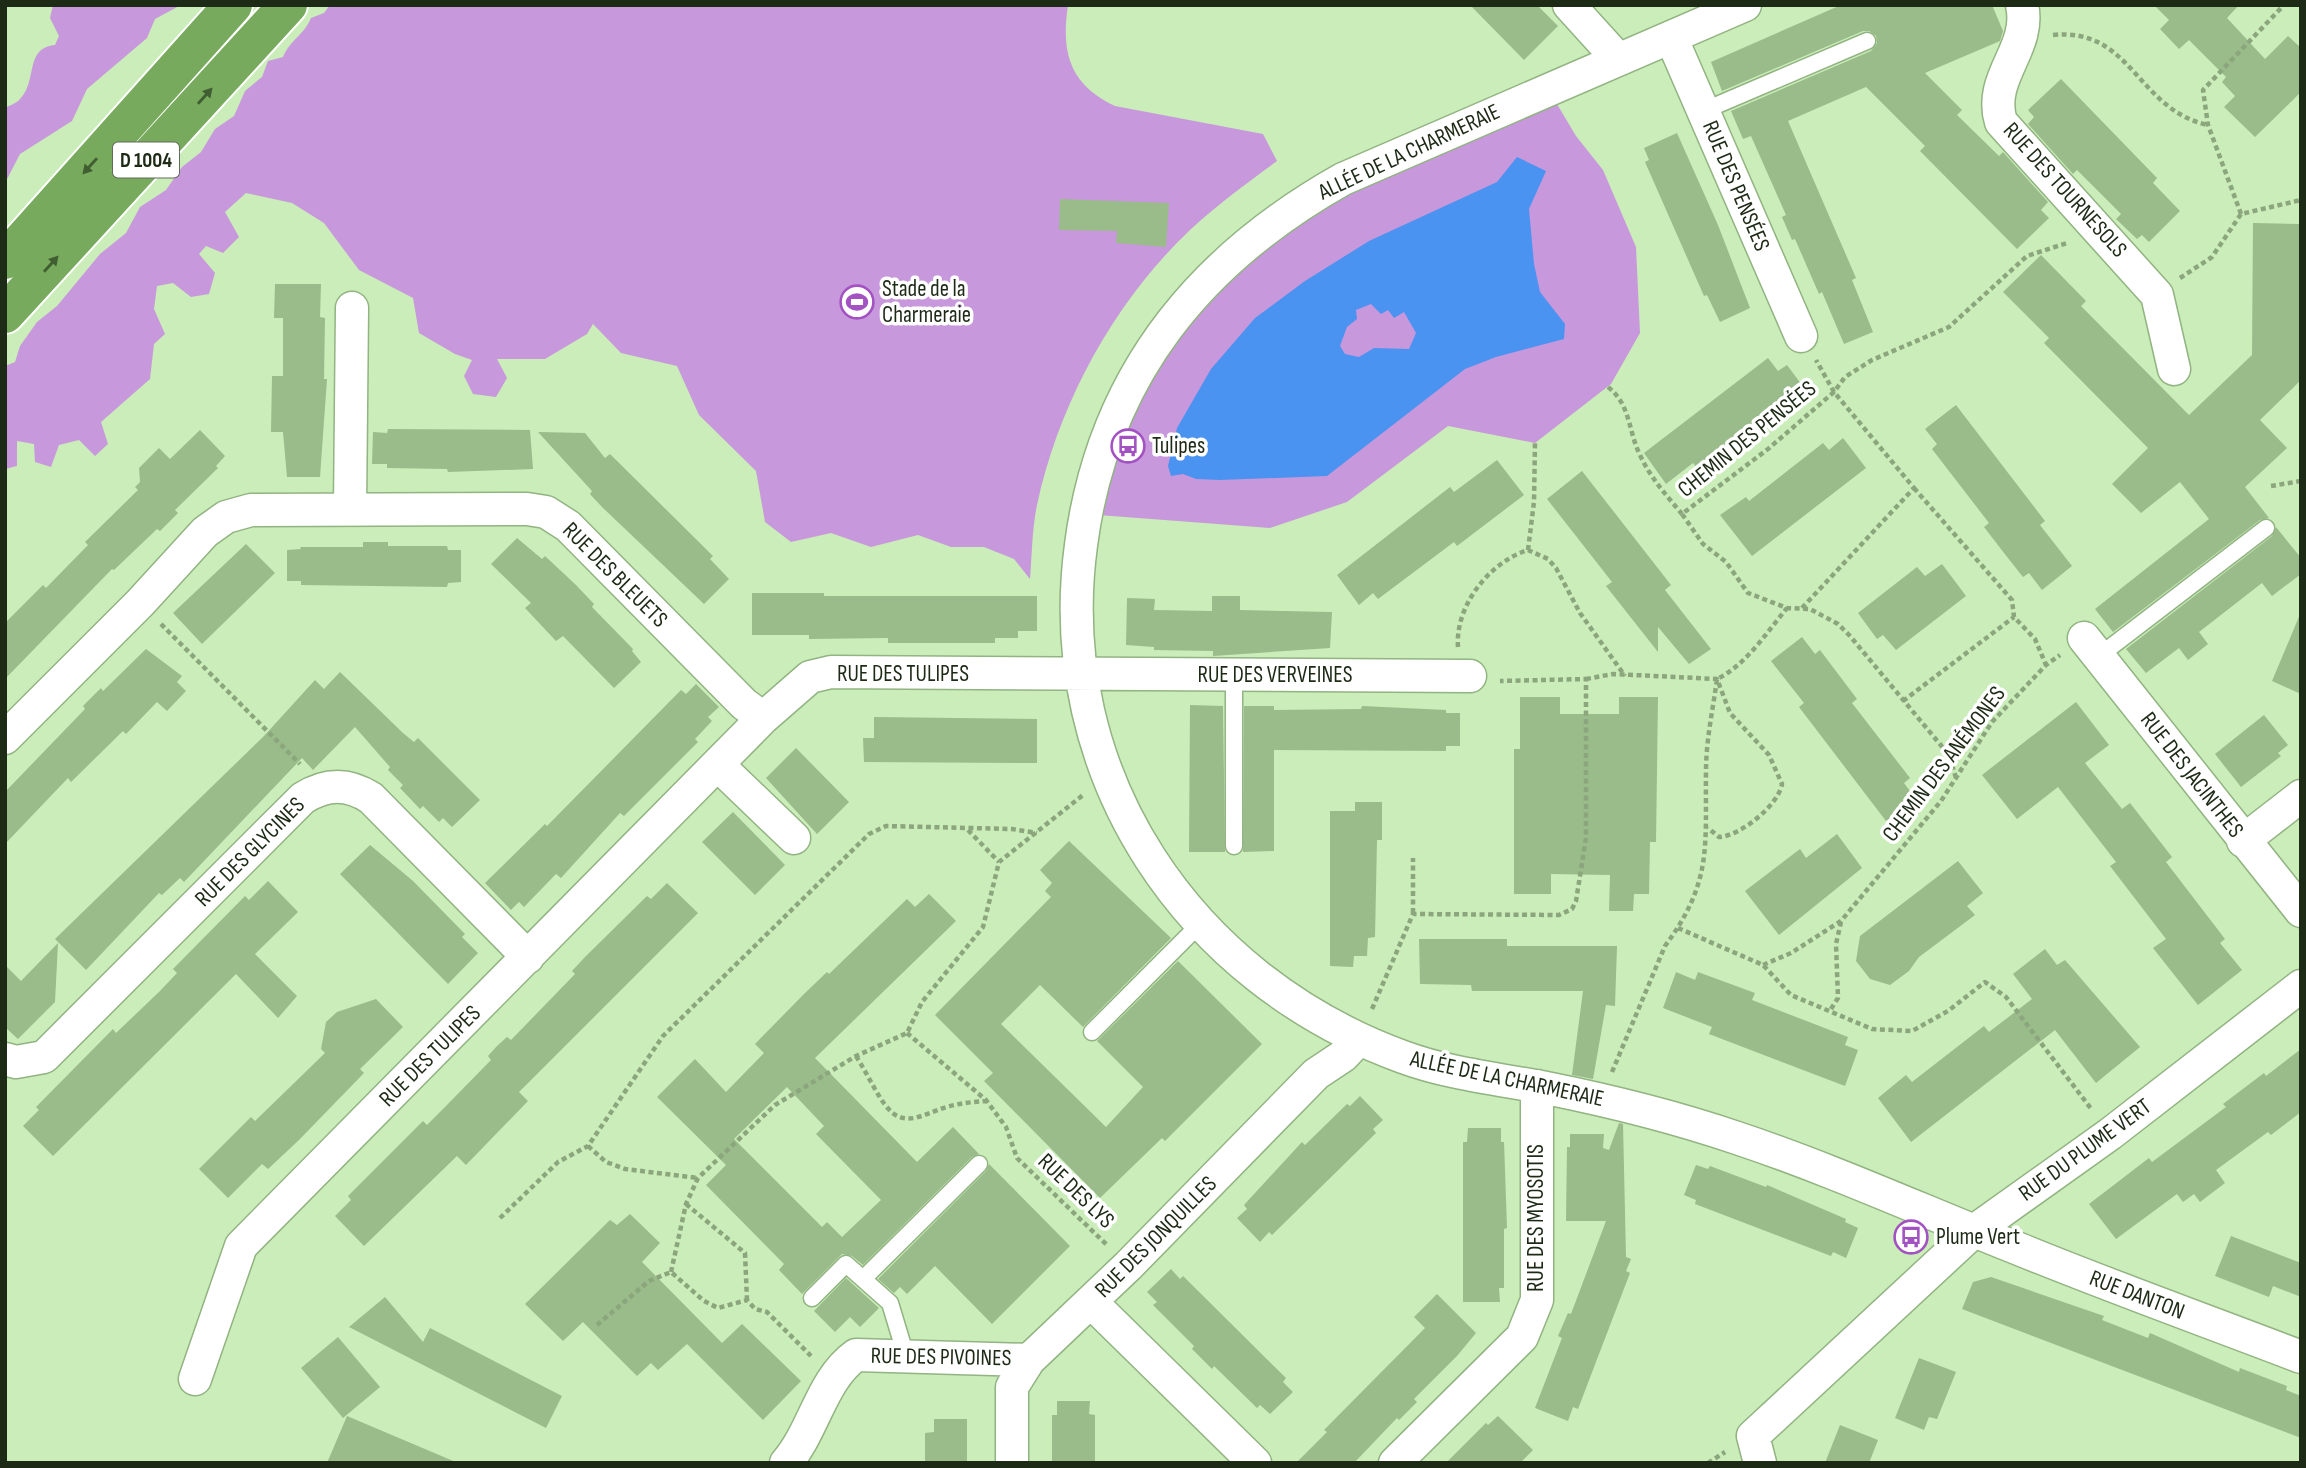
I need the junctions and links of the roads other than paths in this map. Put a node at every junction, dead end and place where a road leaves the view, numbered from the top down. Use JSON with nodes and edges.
{"nodes":[{"id":1,"x":233,"y":5,"type":"edge"},
{"id":2,"x":288,"y":5,"type":"edge"},
{"id":3,"x":1569,"y":5,"type":"edge"},
{"id":4,"x":1745,"y":5,"type":"edge"},
{"id":5,"x":2022,"y":5,"type":"edge"},
{"id":6,"x":1671,"y":37,"type":"junction"},
{"id":7,"x":1867,"y":41,"type":"dead end"},
{"id":8,"x":1618,"y":60,"type":"junction"},
{"id":9,"x":1703,"y":111,"type":"junction"},
{"id":10,"x":5,"y":260,"type":"edge"},
{"id":11,"x":352,"y":308,"type":"dead end"},
{"id":12,"x":5,"y":314,"type":"edge"},
{"id":13,"x":1801,"y":336,"type":"dead end"},
{"id":14,"x":2174,"y":369,"type":"dead end"},
{"id":15,"x":350,"y":509,"type":"junction"},
{"id":16,"x":2266,"y":528,"type":"dead end"},
{"id":17,"x":2092,"y":647,"type":"joint"},
{"id":18,"x":1234,"y":674,"type":"junction"},
{"id":19,"x":1081,"y":676,"type":"junction"},
{"id":20,"x":1470,"y":676,"type":"road end"},
{"id":21,"x":763,"y":718,"type":"junction"},
{"id":22,"x":5,"y":738,"type":"edge"},
{"id":23,"x":719,"y":766,"type":"junction"},
{"id":24,"x":2301,"y":796,"type":"edge"},
{"id":25,"x":794,"y":838,"type":"dead end"},
{"id":26,"x":2243,"y":841,"type":"junction"},
{"id":27,"x":1234,"y":846,"type":"dead end"},
{"id":28,"x":2301,"y":911,"type":"edge"},
{"id":29,"x":1199,"y":925,"type":"junction"},
{"id":30,"x":528,"y":957,"type":"junction"},
{"id":31,"x":2301,"y":986,"type":"edge"},
{"id":32,"x":1091,"y":1032,"type":"dead end"},
{"id":33,"x":1359,"y":1039,"type":"junction"},
{"id":34,"x":5,"y":1059,"type":"edge"},
{"id":35,"x":1537,"y":1086,"type":"junction"},
{"id":36,"x":979,"y":1164,"type":"dead end"},
{"id":37,"x":1974,"y":1231,"type":"junction"},
{"id":38,"x":863,"y":1279,"type":"junction"},
{"id":39,"x":812,"y":1298,"type":"dead end"},
{"id":40,"x":1091,"y":1302,"type":"junction"},
{"id":41,"x":906,"y":1356,"type":"junction"},
{"id":42,"x":2301,"y":1357,"type":"edge"},
{"id":43,"x":1030,"y":1360,"type":"junction"},
{"id":44,"x":195,"y":1379,"type":"dead end"},
{"id":45,"x":1757,"y":1449,"type":"edge"},
{"id":46,"x":786,"y":1463,"type":"edge"},
{"id":47,"x":1012,"y":1463,"type":"edge"},
{"id":48,"x":1255,"y":1463,"type":"edge"},
{"id":49,"x":1395,"y":1463,"type":"edge"}],
"edges":[{"from":1,"to":10,"type":"highway","number":"D 1004","one_way":true},
{"from":12,"to":2,"type":"highway","number":"D 1004","one_way":true},
{"from":3,"to":8,"type":"street"},
{"from":4,"to":6,"type":"street","name":"ALLÉE DE LA CHARMERAIE"},
{"from":5,"to":14,"type":"street","name":"RUE DES TOURNESOLS"},
{"from":6,"to":8,"type":"street","name":"ALLÉE DE LA CHARMERAIE"},
{"from":6,"to":9,"type":"street","name":"RUE DES PENSÉES"},
{"from":7,"to":9,"type":"lane"},
{"from":8,"to":19,"type":"street","name":"ALLÉE DE LA CHARMERAIE"},
{"from":9,"to":13,"type":"street","name":"RUE DES PENSÉES"},
{"from":11,"to":15,"type":"street"},
{"from":15,"to":21,"type":"street","name":"RUE DES BLEUETS"},
{"from":15,"to":22,"type":"street","name":"RUE DES BLEUETS"},
{"from":16,"to":17,"type":"lane"},
{"from":17,"to":26,"type":"street","name":"RUE DES JACINTHES"},
{"from":18,"to":19,"type":"street","name":"RUE DES VERVEINES"},
{"from":18,"to":20,"type":"street","name":"RUE DES VERVEINES"},
{"from":18,"to":27,"type":"lane"},
{"from":19,"to":21,"type":"street","name":"RUE DES TULIPES"},
{"from":19,"to":29,"type":"street","name":"ALLÉE DE LA CHARMERAIE"},
{"from":21,"to":23,"type":"street","name":"RUE DES TULIPES"},
{"from":23,"to":25,"type":"street"},
{"from":23,"to":30,"type":"street","name":"RUE DES TULIPES"},
{"from":24,"to":26,"type":"street"},
{"from":26,"to":28,"type":"street","name":"RUE DES JACINTHES"},
{"from":29,"to":32,"type":"lane"},
{"from":29,"to":33,"type":"street","name":"ALLÉE DE LA CHARMERAIE"},
{"from":30,"to":34,"type":"street","name":"RUE DES GLYCINES"},
{"from":30,"to":44,"type":"street","name":"RUE DES TULIPES"},
{"from":31,"to":37,"type":"street","name":"RUE DU PLUME VERT"},
{"from":33,"to":35,"type":"street","name":"ALLÉE DE LA CHARMERAIE"},
{"from":33,"to":40,"type":"street","name":"RUE DES JONQUILLES"},
{"from":35,"to":37,"type":"street","name":"ALLÉE DE LA CHARMERAIE"},
{"from":35,"to":49,"type":"street","name":"RUE DES MYOSOTIS"},
{"from":36,"to":38,"type":"lane"},
{"from":37,"to":42,"type":"street","name":"RUE DANTON"},
{"from":37,"to":45,"type":"street","name":"RUE DU PLUME VERT"},
{"from":38,"to":39,"type":"lane"},
{"from":38,"to":41,"type":"lane"},
{"from":40,"to":43,"type":"street","name":"RUE DES JONQUILLES"},
{"from":40,"to":48,"type":"street"},
{"from":41,"to":43,"type":"street","name":"RUE DES PIVOINES"},
{"from":41,"to":46,"type":"street","name":"RUE DES PIVOINES"},
{"from":43,"to":47,"type":"street","name":"RUE DES JONQUILLES"}]}
